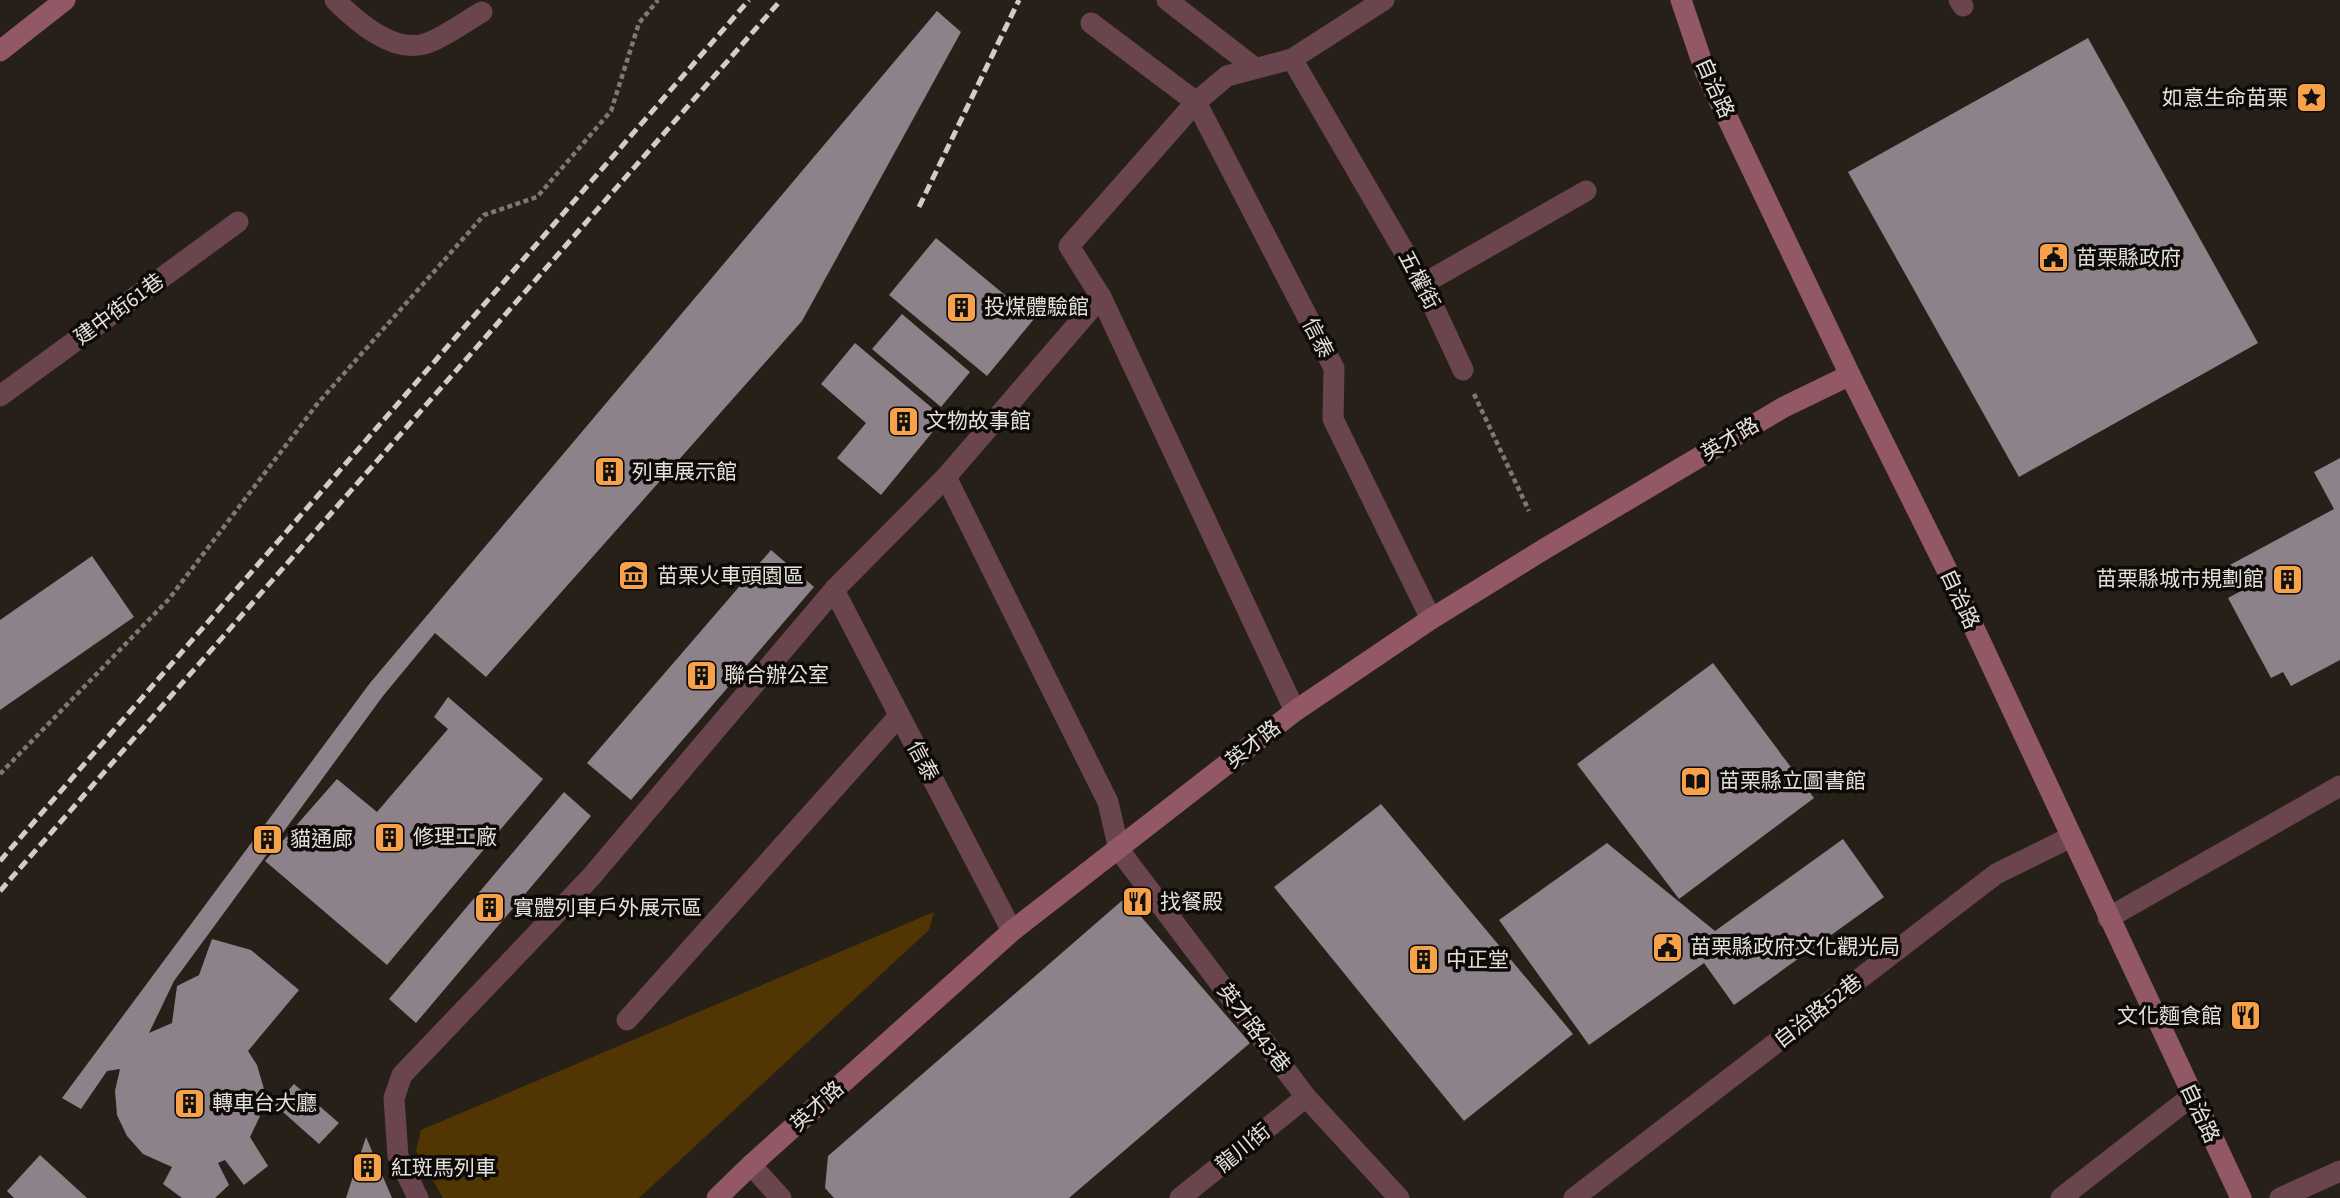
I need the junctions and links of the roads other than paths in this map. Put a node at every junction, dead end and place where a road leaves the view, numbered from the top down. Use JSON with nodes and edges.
{"nodes":[{"id":1,"x":65,"y":0,"type":"edge"},
{"id":2,"x":335,"y":0,"type":"edge"},
{"id":3,"x":1167,"y":0,"type":"edge"},
{"id":4,"x":1384,"y":0,"type":"edge"},
{"id":5,"x":1681,"y":0,"type":"edge"},
{"id":6,"x":482,"y":12,"type":"dead end"},
{"id":7,"x":1091,"y":23,"type":"dead end"},
{"id":8,"x":0,"y":51,"type":"edge"},
{"id":9,"x":1292,"y":59,"type":"junction"},
{"id":10,"x":1255,"y":68,"type":"junction"},
{"id":11,"x":1196,"y":102,"type":"junction"},
{"id":12,"x":1586,"y":191,"type":"dead end"},
{"id":13,"x":238,"y":222,"type":"dead end"},
{"id":14,"x":1423,"y":284,"type":"junction"},
{"id":15,"x":1101,"y":297,"type":"junction"},
{"id":16,"x":1463,"y":370,"type":"road end"},
{"id":17,"x":1850,"y":375,"type":"junction"},
{"id":18,"x":0,"y":396,"type":"edge"},
{"id":19,"x":946,"y":477,"type":"junction"},
{"id":20,"x":834,"y":590,"type":"junction"},
{"id":21,"x":1431,"y":619,"type":"junction"},
{"id":22,"x":1295,"y":711,"type":"junction"},
{"id":23,"x":899,"y":716,"type":"junction"},
{"id":24,"x":2340,"y":786,"type":"edge"},
{"id":25,"x":2071,"y":837,"type":"junction"},
{"id":26,"x":1119,"y":850,"type":"junction"},
{"id":27,"x":2108,"y":918,"type":"junction"},
{"id":28,"x":1012,"y":931,"type":"junction"},
{"id":29,"x":627,"y":1020,"type":"dead end"},
{"id":30,"x":1306,"y":1097,"type":"junction"},
{"id":31,"x":2192,"y":1097,"type":"junction"},
{"id":32,"x":751,"y":1165,"type":"junction"},
{"id":33,"x":2340,"y":1171,"type":"edge"},
{"id":34,"x":418,"y":1198,"type":"edge"},
{"id":35,"x":717,"y":1198,"type":"edge"},
{"id":36,"x":781,"y":1198,"type":"edge"},
{"id":37,"x":1180,"y":1198,"type":"edge"},
{"id":38,"x":1399,"y":1198,"type":"edge"},
{"id":39,"x":1574,"y":1198,"type":"edge"},
{"id":40,"x":2061,"y":1198,"type":"edge"},
{"id":41,"x":2241,"y":1198,"type":"edge"},
{"id":42,"x":2280,"y":1198,"type":"edge"}],
"edges":[{"from":1,"to":8,"type":"street"},
{"from":2,"to":6,"type":"street"},
{"from":3,"to":10,"type":"street"},
{"from":4,"to":9,"type":"street"},
{"from":5,"to":17,"type":"street","name":"自治路"},
{"from":7,"to":11,"type":"street"},
{"from":9,"to":10,"type":"street"},
{"from":9,"to":14,"type":"street","name":"五權街"},
{"from":10,"to":11,"type":"street"},
{"from":11,"to":15,"type":"street"},
{"from":11,"to":21,"type":"street","name":"信泰"},
{"from":12,"to":14,"type":"street"},
{"from":13,"to":18,"type":"street","name":"建中街61巷"},
{"from":14,"to":16,"type":"street","name":"五權街"},
{"from":15,"to":19,"type":"street"},
{"from":15,"to":22,"type":"street"},
{"from":17,"to":21,"type":"street","name":"英才路"},
{"from":17,"to":25,"type":"street","name":"自治路"},
{"from":19,"to":20,"type":"street"},
{"from":19,"to":26,"type":"street"},
{"from":20,"to":23,"type":"street","name":"信泰"},
{"from":20,"to":34,"type":"street"},
{"from":21,"to":22,"type":"street","name":"英才路"},
{"from":22,"to":26,"type":"street","name":"英才路"},
{"from":23,"to":28,"type":"street","name":"信泰"},
{"from":23,"to":29,"type":"street"},
{"from":24,"to":27,"type":"street"},
{"from":25,"to":27,"type":"street","name":"自治路"},
{"from":25,"to":39,"type":"street","name":"自治路52巷"},
{"from":26,"to":28,"type":"street","name":"英才路"},
{"from":26,"to":30,"type":"street","name":"英才路43巷"},
{"from":27,"to":31,"type":"street","name":"自治路"},
{"from":28,"to":32,"type":"street","name":"英才路"},
{"from":30,"to":37,"type":"street","name":"龍川街"},
{"from":30,"to":38,"type":"street","name":"英才路43巷"},
{"from":31,"to":40,"type":"street"},
{"from":31,"to":41,"type":"street","name":"自治路"},
{"from":32,"to":35,"type":"street","name":"英才路"},
{"from":32,"to":36,"type":"street"},
{"from":33,"to":42,"type":"street"}]}
